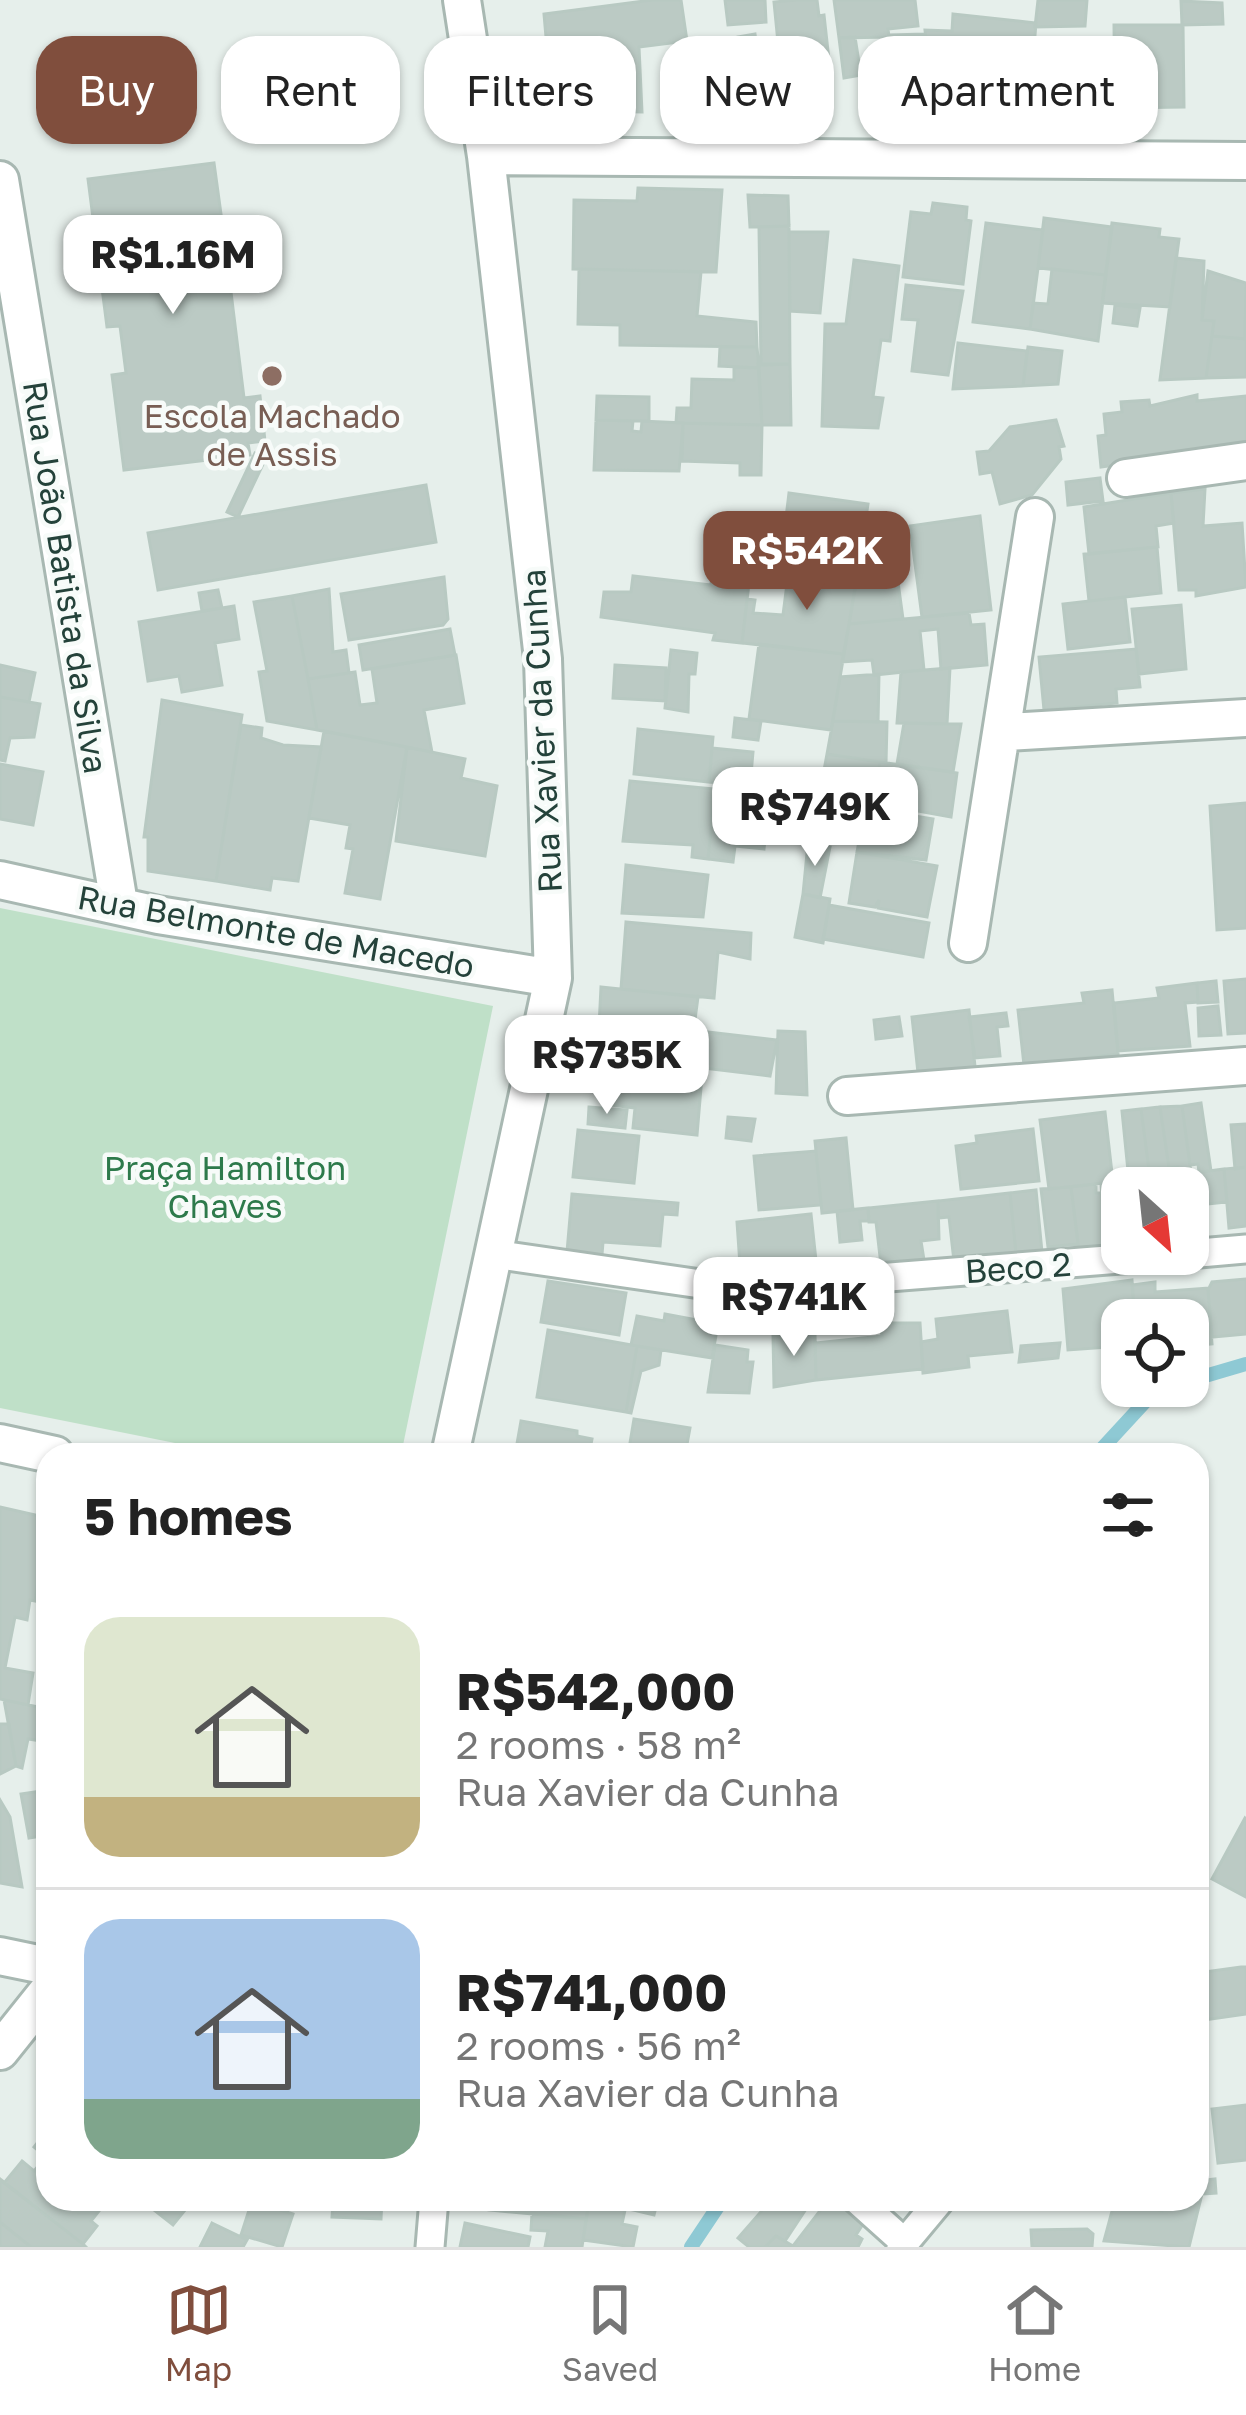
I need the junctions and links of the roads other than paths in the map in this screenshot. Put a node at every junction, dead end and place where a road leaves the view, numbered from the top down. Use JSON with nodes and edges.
{"nodes":[{"id":1,"x":462,"y":0,"type":"edge"},
{"id":2,"x":486,"y":156,"type":"junction"},
{"id":3,"x":1246,"y":161,"type":"edge"},
{"id":4,"x":0,"y":180,"type":"edge"},
{"id":5,"x":1246,"y":461,"type":"edge"},
{"id":6,"x":1126,"y":478,"type":"dead end"},
{"id":7,"x":1035,"y":517,"type":"dead end"},
{"id":8,"x":1246,"y":718,"type":"edge"},
{"id":9,"x":1006,"y":732,"type":"junction"},
{"id":10,"x":0,"y":880,"type":"edge"},
{"id":11,"x":119,"y":904,"type":"junction"},
{"id":12,"x":968,"y":943,"type":"dead end"},
{"id":13,"x":553,"y":978,"type":"junction"},
{"id":14,"x":1246,"y":1066,"type":"edge"},
{"id":15,"x":847,"y":1096,"type":"dead end"},
{"id":16,"x":1246,"y":1249,"type":"edge"},
{"id":17,"x":1209,"y":1252,"type":"edge"},
{"id":18,"x":493,"y":1254,"type":"junction"},
{"id":19,"x":1101,"y":1261,"type":"edge"},
{"id":20,"x":0,"y":1443,"type":"edge"},
{"id":21,"x":453,"y":1443,"type":"edge"},
{"id":22,"x":36,"y":1451,"type":"edge"},
{"id":23,"x":0,"y":1957,"type":"edge"},
{"id":24,"x":36,"y":1964,"type":"edge"},
{"id":25,"x":36,"y":2006,"type":"edge"},
{"id":26,"x":0,"y":2051,"type":"edge"},
{"id":27,"x":433,"y":2211,"type":"edge"},
{"id":28,"x":868,"y":2211,"type":"edge"},
{"id":29,"x":931,"y":2211,"type":"edge"},
{"id":30,"x":902,"y":2245,"type":"edge"},
{"id":31,"x":430,"y":2247,"type":"edge"}],
"edges":[{"from":1,"to":2,"type":"street","name":"Rua Xavier da Cunha"},
{"from":2,"to":3,"type":"street"},
{"from":2,"to":13,"type":"street","name":"Rua Xavier da Cunha"},
{"from":4,"to":11,"type":"street","name":"Rua João Batista da Silva"},
{"from":5,"to":6,"type":"street"},
{"from":7,"to":9,"type":"street"},
{"from":8,"to":9,"type":"street"},
{"from":9,"to":12,"type":"street"},
{"from":10,"to":11,"type":"street","name":"Rua Belmonte de Macedo"},
{"from":11,"to":13,"type":"street","name":"Rua Belmonte de Macedo"},
{"from":13,"to":18,"type":"street","name":"Rua Xavier da Cunha"},
{"from":14,"to":15,"type":"street"},
{"from":16,"to":17,"type":"lane","name":"Beco 2"},
{"from":18,"to":19,"type":"lane","name":"Beco 2"},
{"from":18,"to":21,"type":"street","name":"Rua Xavier da Cunha"},
{"from":20,"to":22,"type":"street"},
{"from":23,"to":24,"type":"street"},
{"from":25,"to":26,"type":"street"},
{"from":27,"to":31,"type":"lane"},
{"from":28,"to":30,"type":"lane"},
{"from":29,"to":30,"type":"lane"}]}
